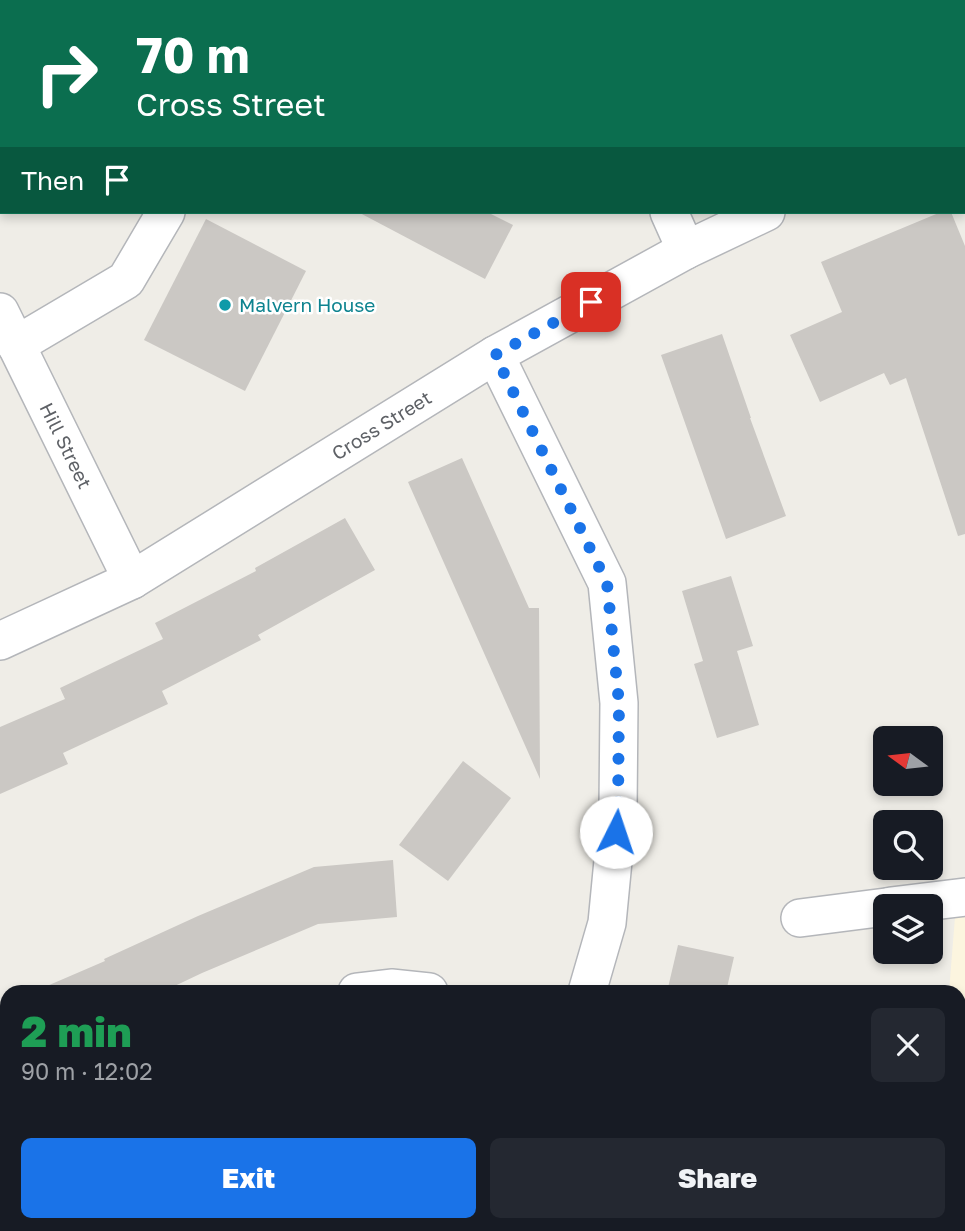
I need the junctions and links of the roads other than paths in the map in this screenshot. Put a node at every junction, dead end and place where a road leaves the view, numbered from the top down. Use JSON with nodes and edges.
{"nodes":[{"id":1,"x":165,"y":214,"type":"edge"},
{"id":2,"x":670,"y":214,"type":"edge"},
{"id":3,"x":762,"y":214,"type":"edge"},
{"id":4,"x":687,"y":250,"type":"junction"},
{"id":5,"x":0,"y":312,"type":"edge"},
{"id":6,"x":16,"y":345,"type":"junction"},
{"id":7,"x":495,"y":355,"type":"junction"},
{"id":8,"x":132,"y":580,"type":"junction"},
{"id":9,"x":0,"y":642,"type":"edge"},
{"id":10,"x":965,"y":897,"type":"edge"},
{"id":11,"x":943,"y":900,"type":"edge"},
{"id":12,"x":873,"y":909,"type":"edge"},
{"id":13,"x":800,"y":918,"type":"dead end"},
{"id":14,"x":589,"y":985,"type":"edge"}],
"edges":[{"from":1,"to":6,"type":"street"},
{"from":2,"to":4,"type":"street"},
{"from":3,"to":4,"type":"street","name":"Cross Street"},
{"from":4,"to":7,"type":"street","name":"Cross Street"},
{"from":5,"to":6,"type":"street","name":"Hill Street"},
{"from":6,"to":8,"type":"street","name":"Hill Street"},
{"from":7,"to":8,"type":"street","name":"Cross Street"},
{"from":7,"to":14,"type":"street"},
{"from":8,"to":9,"type":"street","name":"Cross Street"},
{"from":10,"to":11,"type":"street"},
{"from":12,"to":13,"type":"street"}]}
